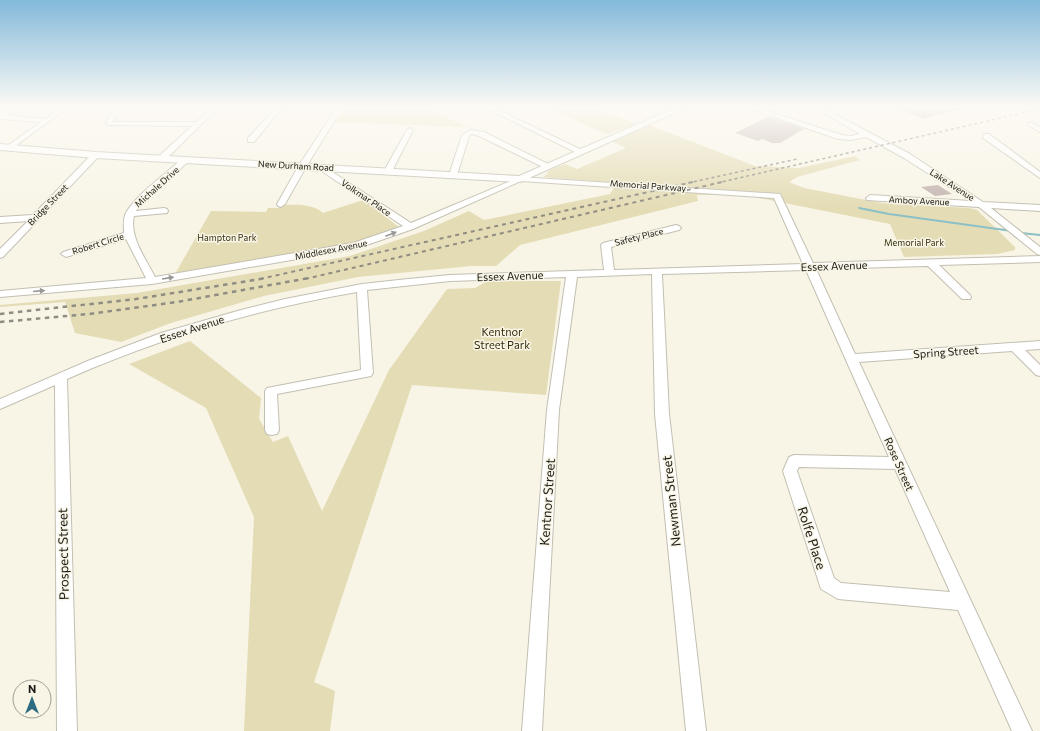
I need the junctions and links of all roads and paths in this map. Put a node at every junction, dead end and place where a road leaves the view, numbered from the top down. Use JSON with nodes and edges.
{"nodes":[{"id":1,"x":15,"y":141,"type":"edge"},
{"id":2,"x":179,"y":141,"type":"edge"},
{"id":3,"x":318,"y":141,"type":"edge"},
{"id":4,"x":404,"y":141,"type":"edge"},
{"id":5,"x":464,"y":141,"type":"edge"},
{"id":6,"x":497,"y":141,"type":"edge"},
{"id":7,"x":559,"y":141,"type":"edge"},
{"id":8,"x":603,"y":141,"type":"edge"},
{"id":9,"x":879,"y":141,"type":"edge"},
{"id":10,"x":993,"y":141,"type":"edge"},
{"id":11,"x":5,"y":147,"type":"edge"},
{"id":12,"x":580,"y":151,"type":"junction"},
{"id":13,"x":96,"y":156,"type":"junction"},
{"id":14,"x":161,"y":159,"type":"junction"},
{"id":15,"x":186,"y":160,"type":"junction"},
{"id":16,"x":548,"y":166,"type":"junction"},
{"id":17,"x":302,"y":167,"type":"junction"},
{"id":18,"x":323,"y":168,"type":"junction"},
{"id":19,"x":388,"y":172,"type":"junction"},
{"id":20,"x":453,"y":175,"type":"junction"},
{"id":21,"x":1040,"y":176,"type":"edge"},
{"id":22,"x":520,"y":179,"type":"junction"},
{"id":23,"x":777,"y":196,"type":"joint"},
{"id":24,"x":870,"y":198,"type":"dead end"},
{"id":25,"x":281,"y":204,"type":"dead end"},
{"id":26,"x":982,"y":205,"type":"junction"},
{"id":27,"x":1040,"y":208,"type":"edge"},
{"id":28,"x":164,"y":211,"type":"dead end"},
{"id":29,"x":130,"y":214,"type":"junction"},
{"id":30,"x":35,"y":218,"type":"junction"},
{"id":31,"x":0,"y":220,"type":"edge"},
{"id":32,"x":410,"y":227,"type":"junction"},
{"id":33,"x":676,"y":228,"type":"dead end"},
{"id":34,"x":129,"y":235,"type":"junction"},
{"id":35,"x":1020,"y":236,"type":"junction"},
{"id":36,"x":1040,"y":252,"type":"edge"},
{"id":37,"x":66,"y":254,"type":"dead end"},
{"id":38,"x":0,"y":255,"type":"edge"},
{"id":39,"x":1040,"y":259,"type":"edge"},
{"id":40,"x":1008,"y":260,"type":"junction"},
{"id":41,"x":931,"y":263,"type":"junction"},
{"id":42,"x":809,"y":266,"type":"junction"},
{"id":43,"x":657,"y":271,"type":"junction"},
{"id":44,"x":609,"y":273,"type":"junction"},
{"id":45,"x":572,"y":274,"type":"junction"},
{"id":46,"x":152,"y":281,"type":"junction"},
{"id":47,"x":362,"y":287,"type":"junction"},
{"id":48,"x":0,"y":294,"type":"edge"},
{"id":49,"x":966,"y":297,"type":"dead end"},
{"id":50,"x":1040,"y":345,"type":"edge"},
{"id":51,"x":1015,"y":347,"type":"junction"},
{"id":52,"x":851,"y":358,"type":"junction"},
{"id":53,"x":1040,"y":372,"type":"edge"},
{"id":54,"x":61,"y":377,"type":"junction"},
{"id":55,"x":0,"y":404,"type":"edge"},
{"id":56,"x":272,"y":430,"type":"dead end"},
{"id":57,"x":898,"y":463,"type":"junction"},
{"id":58,"x":962,"y":602,"type":"junction"},
{"id":59,"x":67,"y":731,"type":"edge"},
{"id":60,"x":532,"y":731,"type":"edge"},
{"id":61,"x":696,"y":731,"type":"edge"},
{"id":62,"x":1022,"y":731,"type":"edge"}],
"edges":[{"from":1,"to":11,"type":"street"},
{"from":2,"to":14,"type":"street"},
{"from":3,"to":17,"type":"street"},
{"from":4,"to":19,"type":"street"},
{"from":5,"to":20,"type":"street"},
{"from":6,"to":16,"type":"street"},
{"from":7,"to":12,"type":"street"},
{"from":8,"to":12,"type":"main road","name":"Middlesex Avenue"},
{"from":9,"to":26,"type":"street","name":"Lake Avenue"},
{"from":10,"to":21,"type":"street"},
{"from":11,"to":13,"type":"main road","name":"New Durham Road"},
{"from":12,"to":16,"type":"main road","name":"Middlesex Avenue"},
{"from":13,"to":14,"type":"main road","name":"New Durham Road"},
{"from":13,"to":30,"type":"street","name":"Bridge Street"},
{"from":14,"to":15,"type":"main road","name":"New Durham Road"},
{"from":15,"to":17,"type":"main road","name":"New Durham Road"},
{"from":15,"to":29,"type":"street","name":"Michale Drive"},
{"from":16,"to":22,"type":"main road","name":"Middlesex Avenue"},
{"from":17,"to":18,"type":"main road","name":"New Durham Road"},
{"from":17,"to":25,"type":"street"},
{"from":18,"to":19,"type":"main road","name":"New Durham Road"},
{"from":18,"to":32,"type":"street","name":"Volkmar Place"},
{"from":19,"to":20,"type":"main road","name":"New Durham Road"},
{"from":20,"to":22,"type":"main road","name":"New Durham Road"},
{"from":22,"to":23,"type":"street","name":"Memorial Parkway"},
{"from":22,"to":32,"type":"street","name":"Middlesex Avenue"},
{"from":23,"to":42,"type":"street","name":"Rose Street"},
{"from":24,"to":26,"type":"street","name":"Amboy Avenue"},
{"from":26,"to":27,"type":"street","name":"Amboy Avenue"},
{"from":26,"to":35,"type":"street","name":"Lake Avenue"},
{"from":28,"to":29,"type":"street"},
{"from":29,"to":34,"type":"street","name":"Michale Drive"},
{"from":30,"to":31,"type":"street"},
{"from":30,"to":38,"type":"street","name":"Bridge Street"},
{"from":46,"to":32,"type":"street","name":"Middlesex Avenue","one_way":true},
{"from":33,"to":44,"type":"street","name":"Safety Place"},
{"from":34,"to":37,"type":"street","name":"Robert Circle"},
{"from":34,"to":46,"type":"street","name":"Michale Drive"},
{"from":35,"to":36,"type":"street"},
{"from":35,"to":40,"type":"street"},
{"from":39,"to":40,"type":"street","name":"Essex Avenue"},
{"from":40,"to":41,"type":"street","name":"Essex Avenue"},
{"from":41,"to":42,"type":"street","name":"Essex Avenue"},
{"from":41,"to":49,"type":"street"},
{"from":42,"to":43,"type":"street","name":"Essex Avenue"},
{"from":42,"to":52,"type":"street","name":"Rose Street"},
{"from":43,"to":44,"type":"street","name":"Essex Avenue"},
{"from":43,"to":61,"type":"street","name":"Newman Street"},
{"from":44,"to":45,"type":"street","name":"Essex Avenue"},
{"from":45,"to":47,"type":"street","name":"Essex Avenue"},
{"from":45,"to":60,"type":"street","name":"Kentnor Street"},
{"from":48,"to":46,"type":"street","name":"Middlesex Avenue","one_way":true},
{"from":47,"to":54,"type":"street","name":"Essex Avenue"},
{"from":47,"to":56,"type":"street"},
{"from":50,"to":51,"type":"street","name":"Spring Street"},
{"from":51,"to":52,"type":"street","name":"Spring Street"},
{"from":51,"to":53,"type":"street"},
{"from":52,"to":57,"type":"street","name":"Rose Street"},
{"from":54,"to":55,"type":"street","name":"Essex Avenue"},
{"from":54,"to":59,"type":"street","name":"Prospect Street"},
{"from":57,"to":58,"type":"street","name":"Rose Street"},
{"from":57,"to":58,"type":"street","name":"Rolfe Place"},
{"from":58,"to":62,"type":"street","name":"Rose Street"}]}
